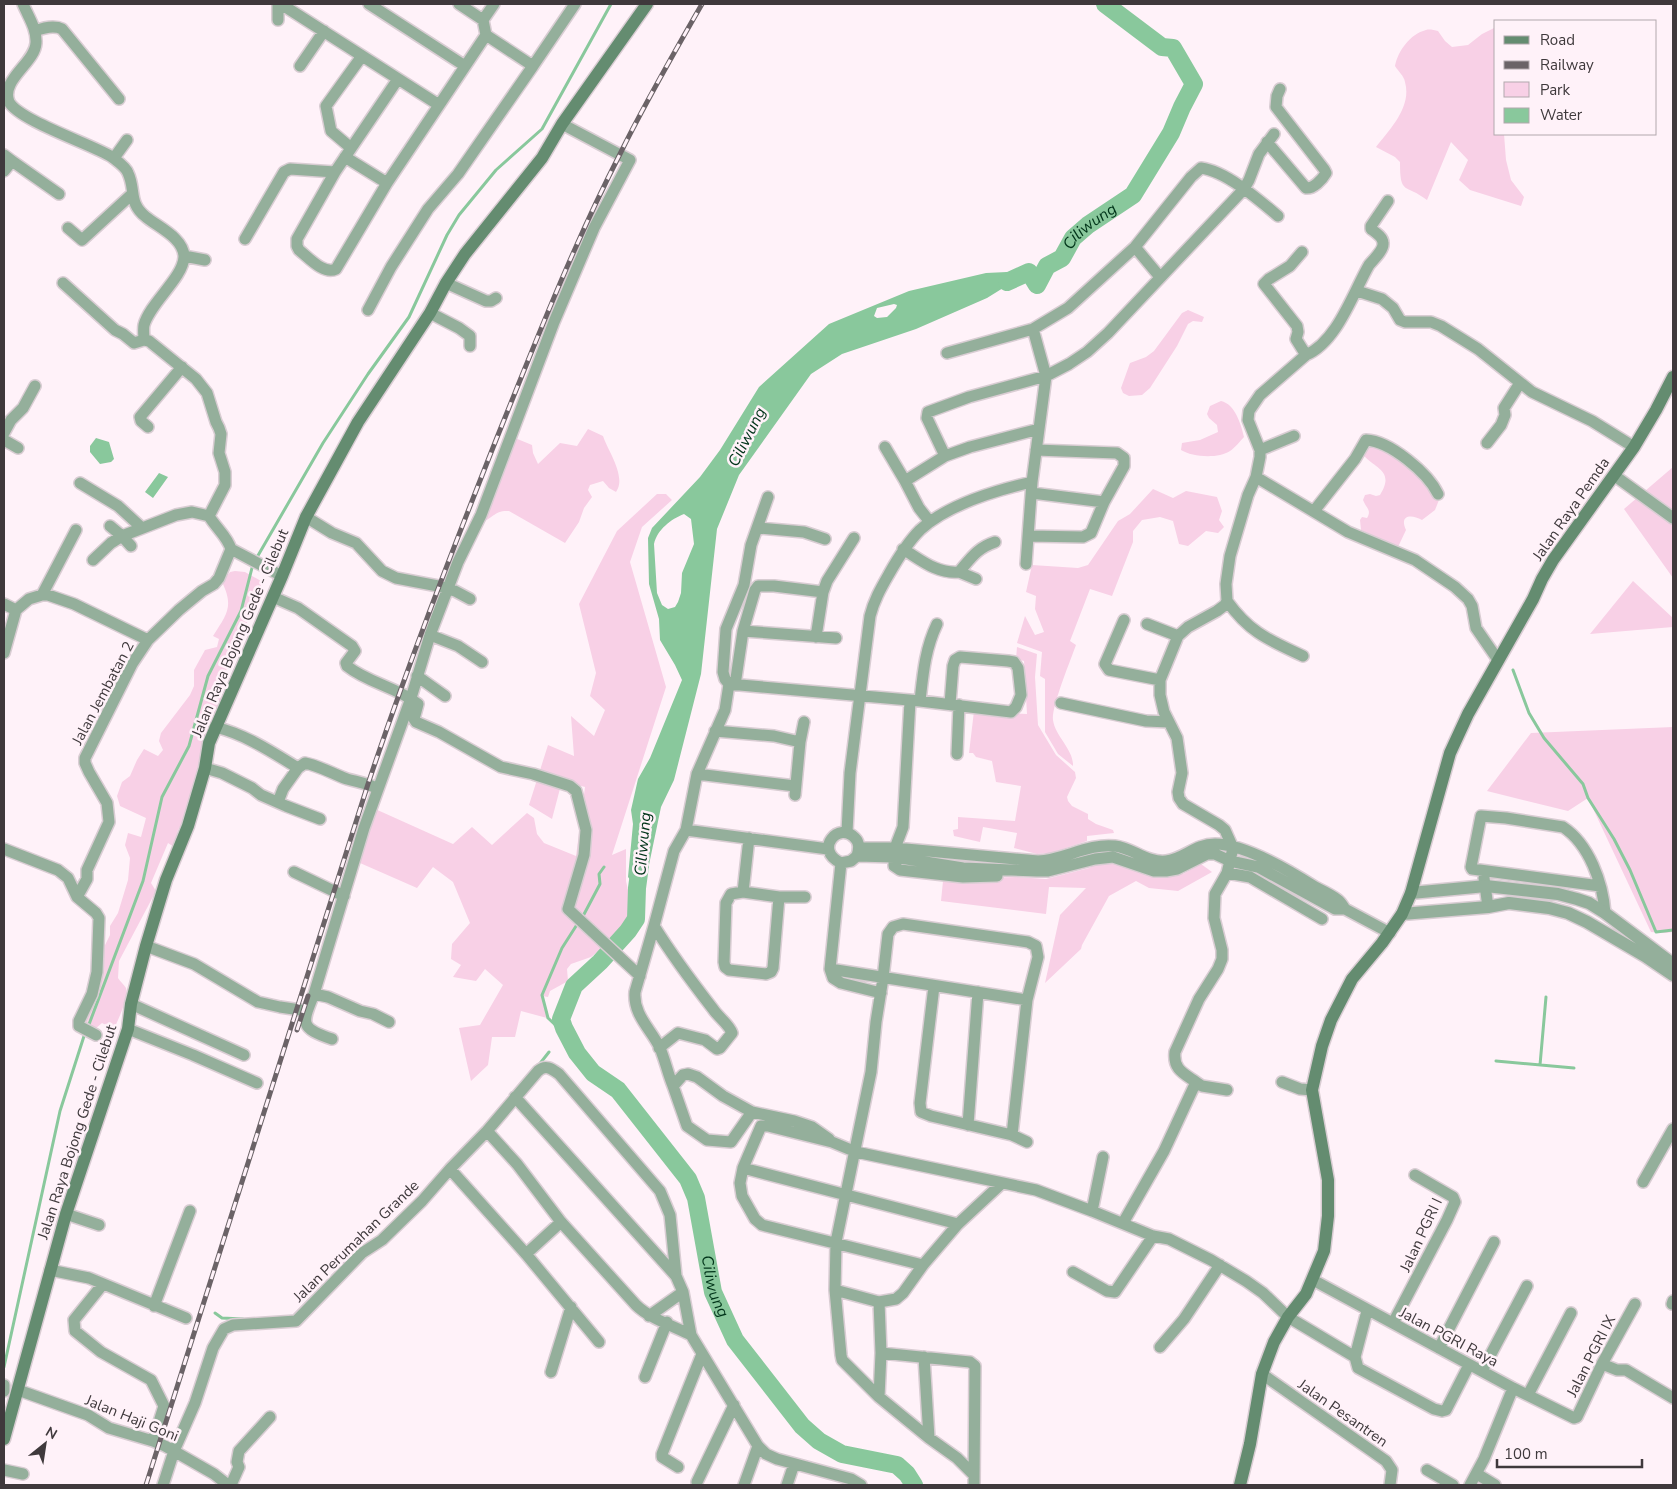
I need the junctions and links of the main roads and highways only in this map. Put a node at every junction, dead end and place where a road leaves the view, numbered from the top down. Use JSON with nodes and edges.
{"nodes":[{"id":1,"x":645,"y":4,"type":"edge"},
{"id":2,"x":1673,"y":377,"type":"edge"},
{"id":3,"x":1670,"y":390,"type":"edge"},
{"id":4,"x":4,"y":1439,"type":"edge"},
{"id":5,"x":1240,"y":1485,"type":"edge"}],
"edges":[{"from":1,"to":4,"type":"main road","name":"Jalan Raya Bojong Gede - Cilebut"},
{"from":2,"to":3,"type":"main road","name":"Jalan Raya Pemda"},
{"from":3,"to":5,"type":"main road","name":"Jalan Raya Pemda"}]}
